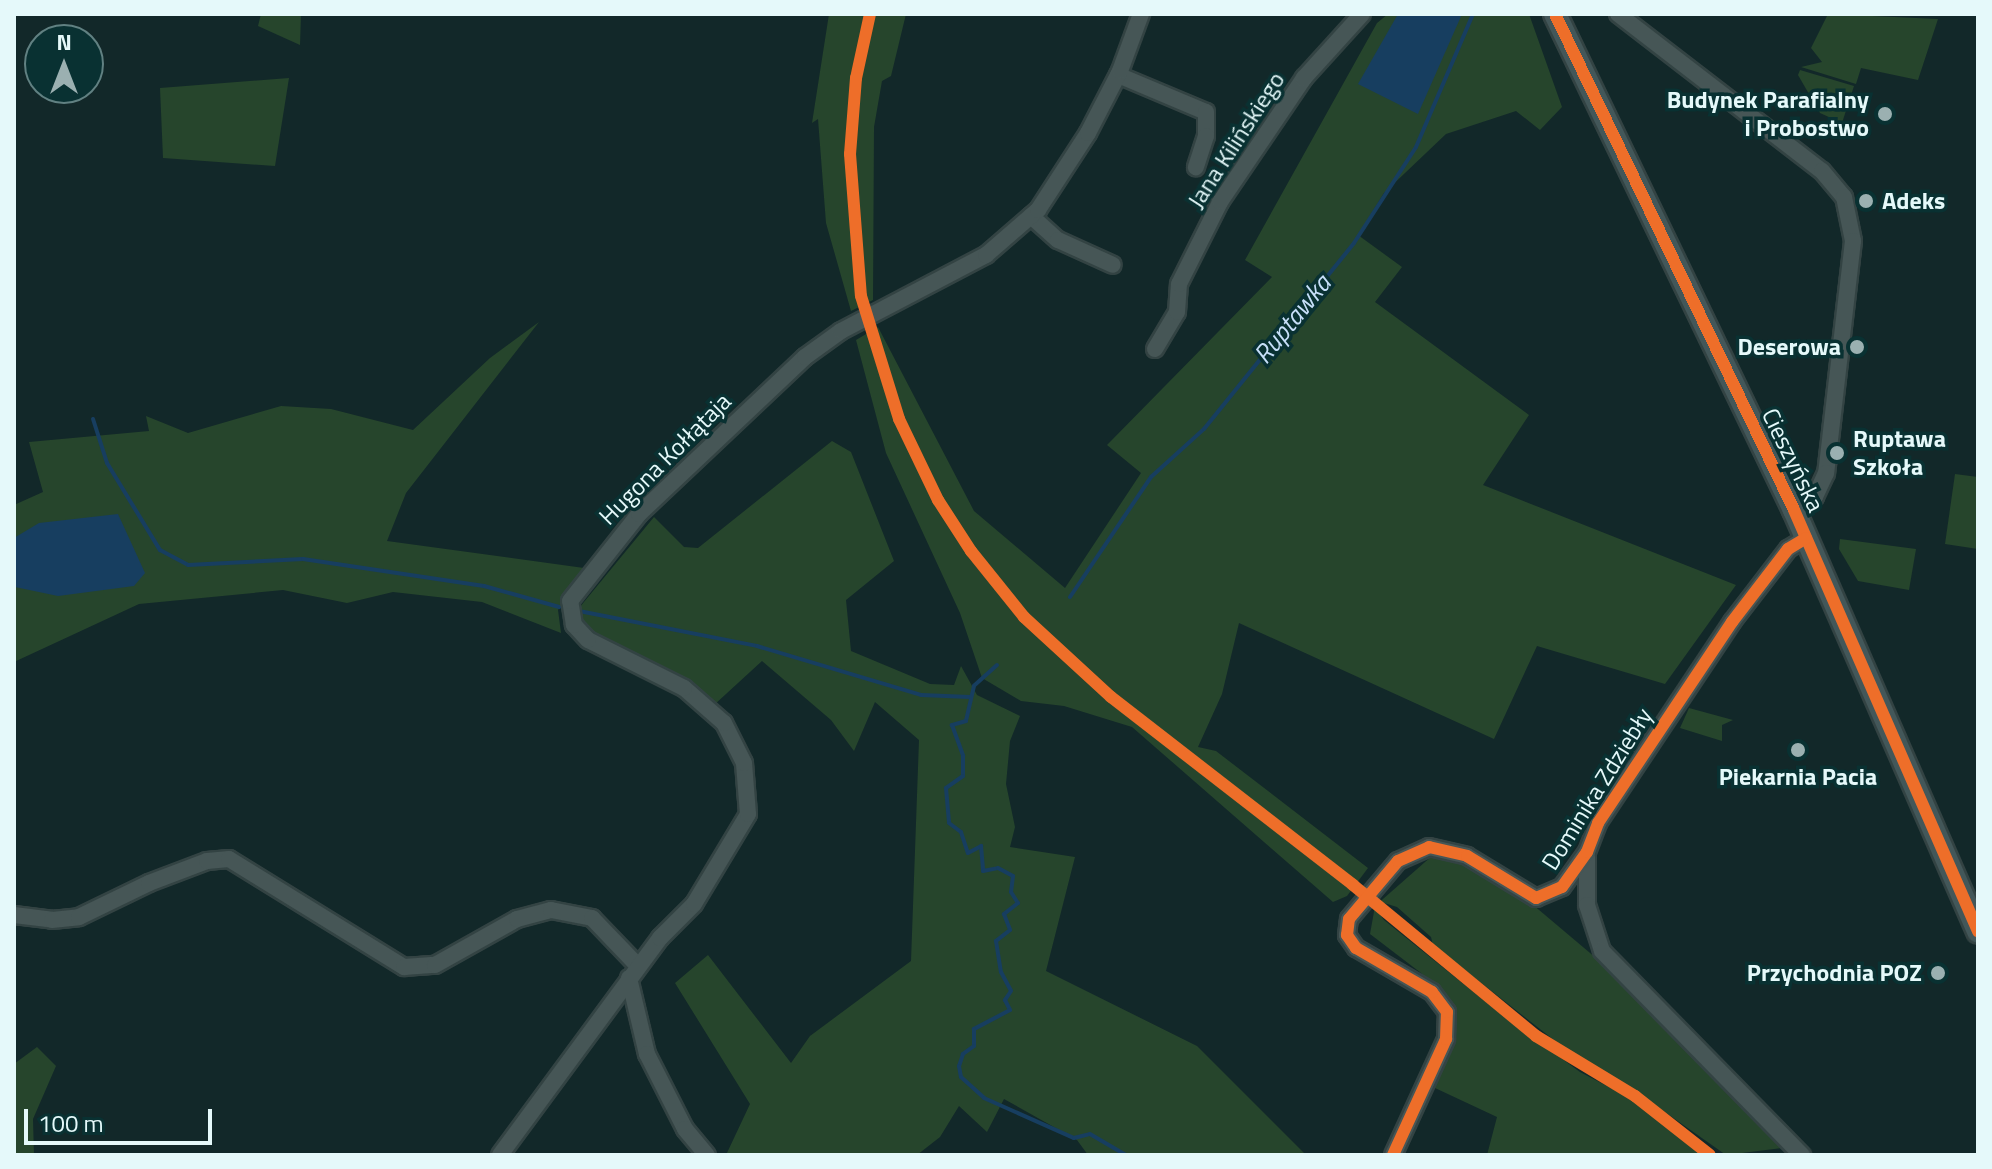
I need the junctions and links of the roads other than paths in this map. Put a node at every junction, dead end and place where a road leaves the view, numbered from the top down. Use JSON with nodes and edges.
{"nodes":[{"id":1,"x":1141,"y":14,"type":"edge"},
{"id":2,"x":1362,"y":14,"type":"edge"},
{"id":3,"x":1555,"y":14,"type":"edge"},
{"id":4,"x":1618,"y":14,"type":"edge"},
{"id":5,"x":1118,"y":75,"type":"junction"},
{"id":6,"x":1196,"y":167,"type":"dead end"},
{"id":7,"x":1031,"y":216,"type":"junction"},
{"id":8,"x":1113,"y":265,"type":"dead end"},
{"id":9,"x":1155,"y":349,"type":"dead end"},
{"id":10,"x":1794,"y":510,"type":"junction"},
{"id":11,"x":1806,"y":538,"type":"junction"},
{"id":12,"x":1587,"y":852,"type":"junction"},
{"id":13,"x":14,"y":915,"type":"edge"},
{"id":14,"x":1978,"y":932,"type":"edge"},
{"id":15,"x":634,"y":972,"type":"junction"},
{"id":16,"x":500,"y":1155,"type":"edge"},
{"id":17,"x":707,"y":1155,"type":"edge"},
{"id":18,"x":1393,"y":1155,"type":"edge"},
{"id":19,"x":1802,"y":1155,"type":"edge"}],
"edges":[{"from":1,"to":5,"type":"street","name":"Hugona Kołłątaja"},
{"from":2,"to":9,"type":"street","name":"Jana Kilińskiego"},
{"from":3,"to":10,"type":"main road","name":"Cieszyńska"},
{"from":4,"to":10,"type":"street"},
{"from":5,"to":6,"type":"street"},
{"from":5,"to":7,"type":"street","name":"Hugona Kołłątaja"},
{"from":7,"to":8,"type":"street"},
{"from":7,"to":15,"type":"street","name":"Hugona Kołłątaja"},
{"from":10,"to":11,"type":"main road","name":"Cieszyńska"},
{"from":11,"to":12,"type":"street","name":"Dominika Zdziebły"},
{"from":11,"to":14,"type":"main road","name":"Cieszyńska"},
{"from":12,"to":18,"type":"street","name":"Dominika Zdziebły"},
{"from":12,"to":19,"type":"street","name":"Dominika Zdziebły"},
{"from":13,"to":15,"type":"street"},
{"from":15,"to":16,"type":"street","name":"Hugona Kołłątaja"},
{"from":15,"to":17,"type":"street"}]}
